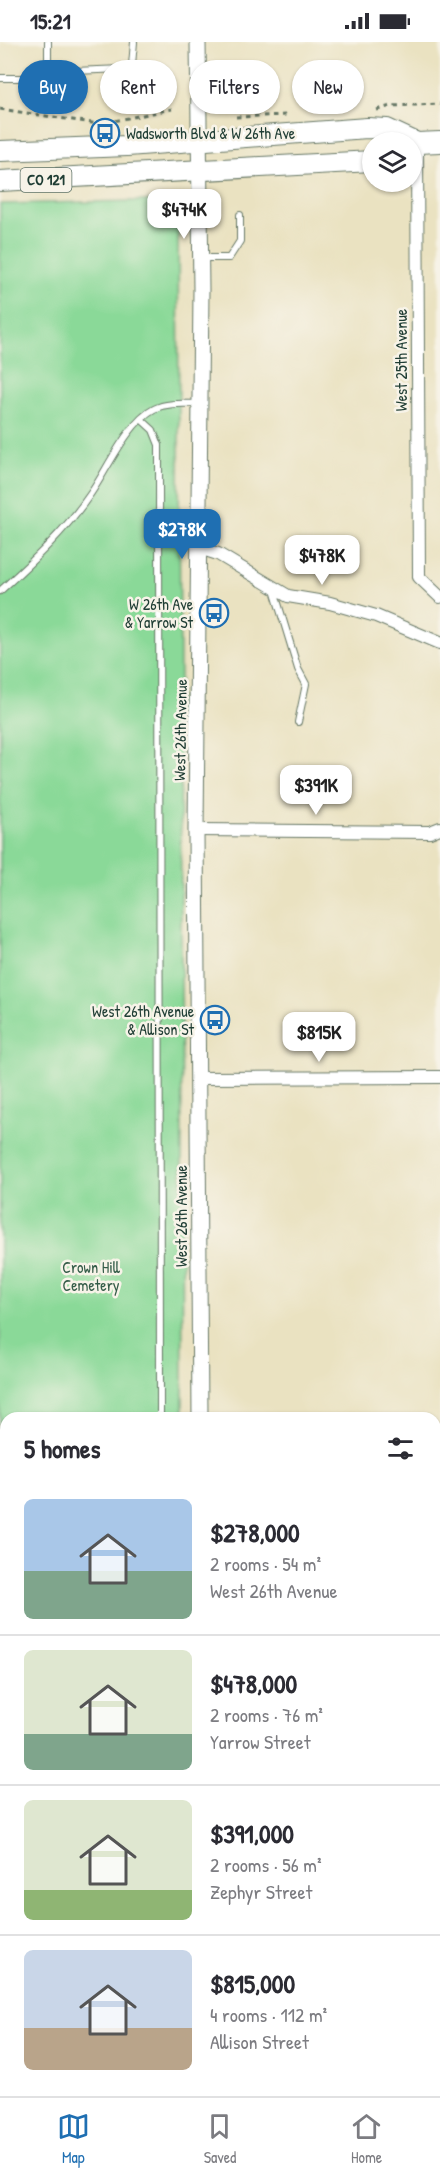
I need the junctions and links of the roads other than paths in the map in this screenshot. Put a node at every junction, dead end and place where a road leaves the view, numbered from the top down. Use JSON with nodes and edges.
{"nodes":[{"id":1,"x":48,"y":42,"type":"edge"},
{"id":2,"x":134,"y":42,"type":"edge"},
{"id":3,"x":198,"y":42,"type":"edge"},
{"id":4,"x":48,"y":60,"type":"edge"},
{"id":5,"x":88,"y":71,"type":"edge"},
{"id":6,"x":0,"y":78,"type":"edge"},
{"id":7,"x":18,"y":78,"type":"edge"},
{"id":8,"x":392,"y":132,"type":"edge"},
{"id":9,"x":198,"y":140,"type":"junction"},
{"id":10,"x":440,"y":142,"type":"edge"},
{"id":11,"x":422,"y":145,"type":"edge"},
{"id":12,"x":0,"y":152,"type":"edge"},
{"id":13,"x":362,"y":162,"type":"edge"},
{"id":14,"x":199,"y":170,"type":"junction"},
{"id":15,"x":0,"y":181,"type":"edge"},
{"id":16,"x":415,"y":192,"type":"edge"},
{"id":17,"x":240,"y":215,"type":"dead end"},
{"id":18,"x":200,"y":258,"type":"junction"},
{"id":19,"x":200,"y":404,"type":"junction"},
{"id":20,"x":141,"y":419,"type":"junction"},
{"id":21,"x":199,"y":548,"type":"junction"},
{"id":22,"x":274,"y":590,"type":"junction"},
{"id":23,"x":0,"y":591,"type":"edge"},
{"id":24,"x":440,"y":597,"type":"edge"},
{"id":25,"x":440,"y":643,"type":"edge"},
{"id":26,"x":298,"y":722,"type":"dead end"},
{"id":27,"x":440,"y":828,"type":"edge"},
{"id":28,"x":196,"y":830,"type":"junction"},
{"id":29,"x":440,"y":1077,"type":"edge"},
{"id":30,"x":198,"y":1078,"type":"junction"},
{"id":31,"x":160,"y":1412,"type":"edge"},
{"id":32,"x":200,"y":1412,"type":"edge"}],
"edges":[{"from":1,"to":4,"type":"lane"},
{"from":2,"to":5,"type":"lane"},
{"from":3,"to":9,"type":"street","name":"West 26th Avenue"},
{"from":6,"to":7,"type":"lane"},
{"from":8,"to":9,"type":"main road","number":"CO 121"},
{"from":9,"to":12,"type":"main road","number":"CO 121"},
{"from":9,"to":14,"type":"street","name":"West 26th Avenue"},
{"from":10,"to":11,"type":"main road","number":"CO 121"},
{"from":13,"to":14,"type":"main road","number":"CO 121"},
{"from":14,"to":15,"type":"main road","number":"CO 121"},
{"from":14,"to":18,"type":"street","name":"West 26th Avenue"},
{"from":16,"to":24,"type":"street","name":"West 25th Avenue"},
{"from":17,"to":18,"type":"lane"},
{"from":18,"to":19,"type":"street","name":"West 26th Avenue"},
{"from":19,"to":20,"type":"lane"},
{"from":19,"to":21,"type":"street","name":"West 26th Avenue"},
{"from":20,"to":23,"type":"lane"},
{"from":20,"to":31,"type":"lane"},
{"from":21,"to":22,"type":"street"},
{"from":21,"to":28,"type":"street","name":"West 26th Avenue"},
{"from":22,"to":25,"type":"street"},
{"from":22,"to":26,"type":"lane"},
{"from":27,"to":28,"type":"street"},
{"from":28,"to":30,"type":"street","name":"West 26th Avenue"},
{"from":29,"to":30,"type":"street"},
{"from":30,"to":32,"type":"street","name":"West 26th Avenue"}]}
